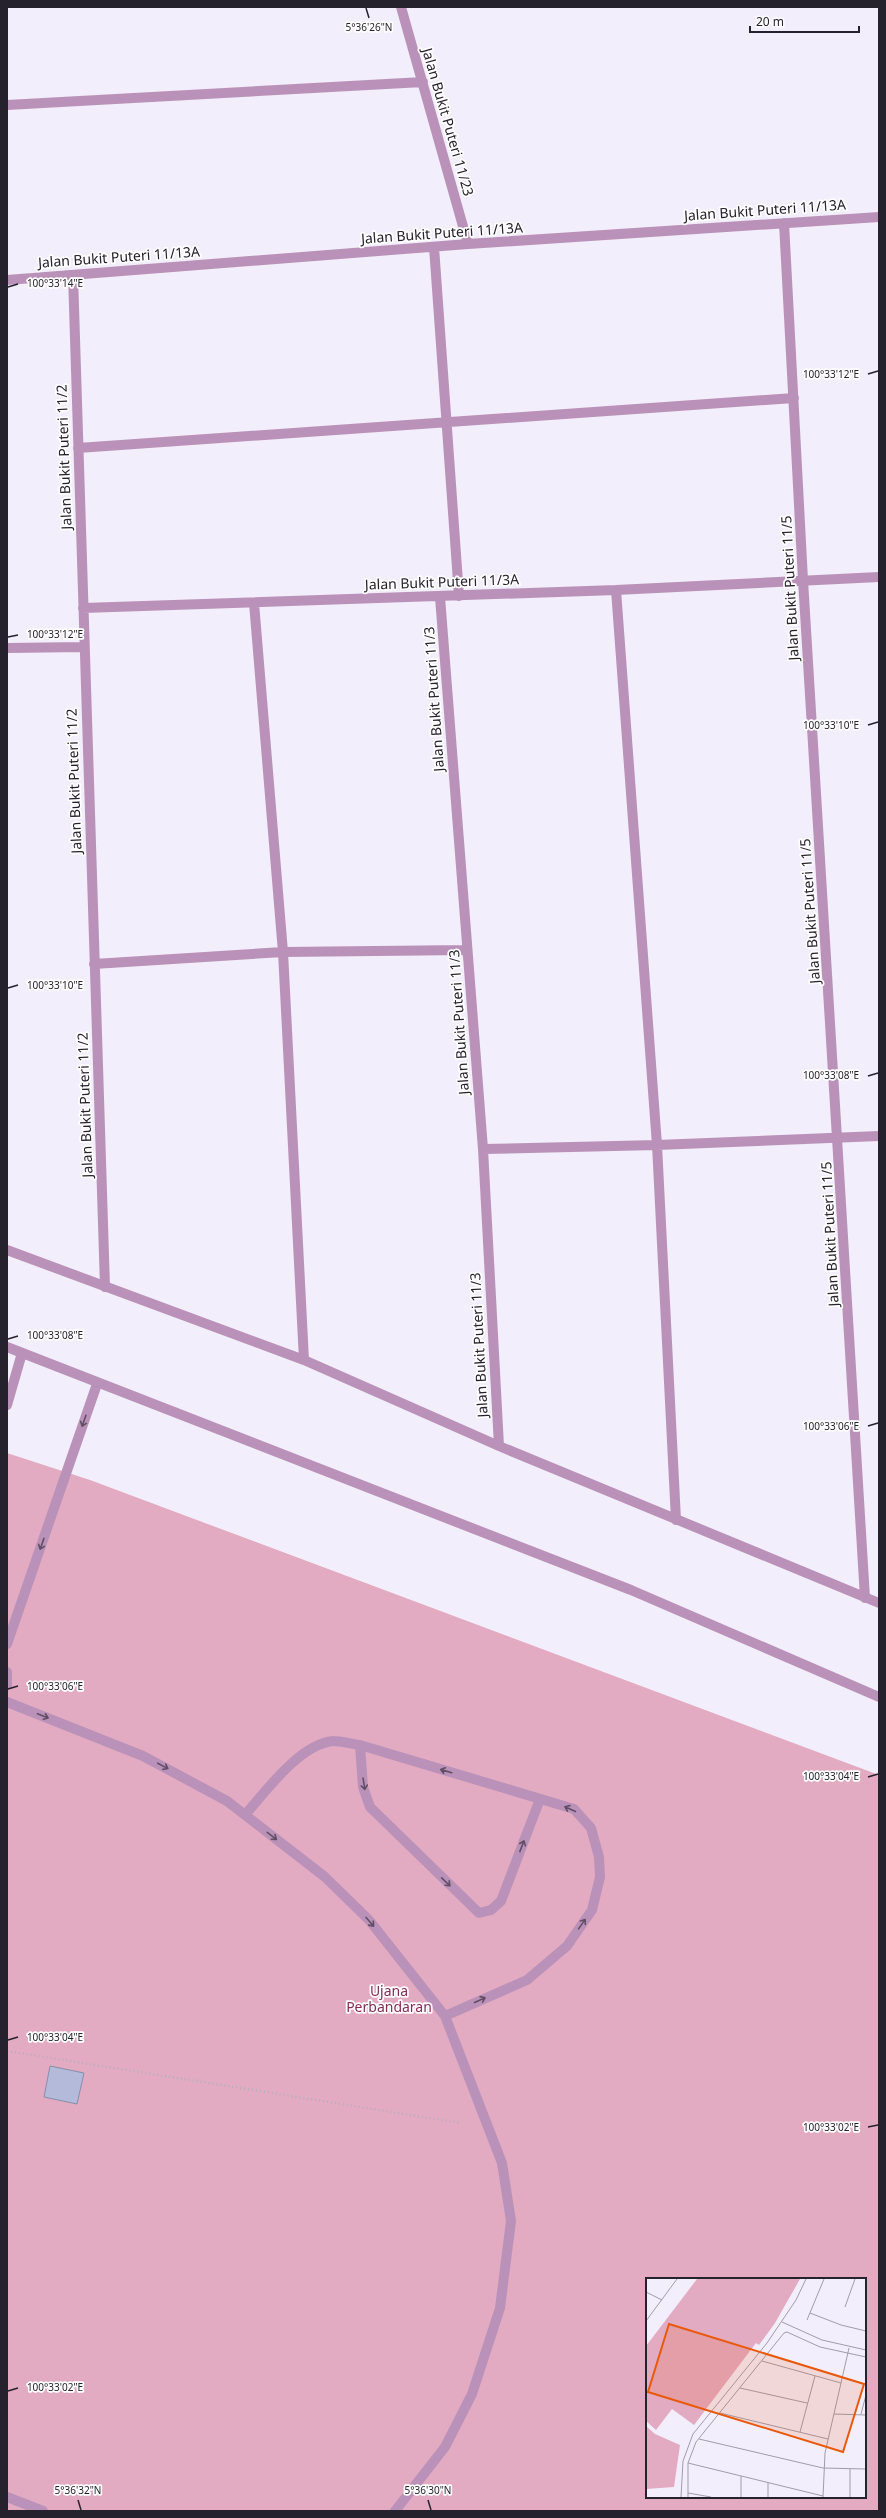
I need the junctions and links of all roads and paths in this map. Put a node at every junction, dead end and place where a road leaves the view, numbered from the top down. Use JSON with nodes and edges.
{"nodes":[{"id":1,"x":401,"y":7,"type":"edge"},
{"id":2,"x":422,"y":82,"type":"junction"},
{"id":3,"x":7,"y":105,"type":"edge"},
{"id":4,"x":879,"y":217,"type":"edge"},
{"id":5,"x":784,"y":223,"type":"junction"},
{"id":6,"x":468,"y":244,"type":"junction"},
{"id":7,"x":434,"y":247,"type":"junction"},
{"id":8,"x":73,"y":275,"type":"junction"},
{"id":9,"x":7,"y":280,"type":"edge"},
{"id":10,"x":794,"y":398,"type":"junction"},
{"id":11,"x":447,"y":423,"type":"junction"},
{"id":12,"x":78,"y":448,"type":"junction"},
{"id":13,"x":879,"y":577,"type":"edge"},
{"id":14,"x":803,"y":580,"type":"junction"},
{"id":15,"x":616,"y":590,"type":"junction"},
{"id":16,"x":440,"y":596,"type":"junction"},
{"id":17,"x":459,"y":596,"type":"junction"},
{"id":18,"x":254,"y":603,"type":"junction"},
{"id":19,"x":83,"y":608,"type":"junction"},
{"id":20,"x":84,"y":647,"type":"junction"},
{"id":21,"x":7,"y":648,"type":"edge"},
{"id":22,"x":467,"y":950,"type":"junction"},
{"id":23,"x":283,"y":952,"type":"junction"},
{"id":24,"x":94,"y":964,"type":"junction"},
{"id":25,"x":879,"y":1136,"type":"edge"},
{"id":26,"x":838,"y":1139,"type":"junction"},
{"id":27,"x":657,"y":1145,"type":"junction"},
{"id":28,"x":483,"y":1149,"type":"junction"},
{"id":29,"x":7,"y":1250,"type":"edge"},
{"id":30,"x":105,"y":1287,"type":"junction"},
{"id":31,"x":7,"y":1347,"type":"edge"},
{"id":32,"x":22,"y":1353,"type":"junction"},
{"id":33,"x":304,"y":1360,"type":"junction"},
{"id":34,"x":96,"y":1384,"type":"junction"},
{"id":35,"x":7,"y":1405,"type":"edge"},
{"id":36,"x":499,"y":1446,"type":"junction"},
{"id":37,"x":676,"y":1520,"type":"junction"},
{"id":38,"x":865,"y":1598,"type":"junction"},
{"id":39,"x":879,"y":1603,"type":"edge"},
{"id":40,"x":7,"y":1644,"type":"edge"},
{"id":41,"x":7,"y":1672,"type":"edge"},
{"id":42,"x":7,"y":1685,"type":"edge"},
{"id":43,"x":879,"y":1697,"type":"edge"},
{"id":44,"x":7,"y":1702,"type":"edge"},
{"id":45,"x":360,"y":1746,"type":"junction"},
{"id":46,"x":540,"y":1799,"type":"junction"},
{"id":47,"x":245,"y":1815,"type":"junction"},
{"id":48,"x":445,"y":2016,"type":"junction"},
{"id":49,"x":7,"y":2051,"type":"edge"},
{"id":50,"x":489,"y":2128,"type":"junction"},
{"id":51,"x":7,"y":2497,"type":"edge"},
{"id":52,"x":43,"y":2511,"type":"edge"},
{"id":53,"x":395,"y":2511,"type":"edge"}],
"edges":[{"from":1,"to":2,"type":"street","name":"Jalan Bukit Puteri 11/23"},
{"from":2,"to":3,"type":"street"},
{"from":2,"to":6,"type":"street","name":"Jalan Bukit Puteri 11/23"},
{"from":4,"to":5,"type":"street","name":"Jalan Bukit Puteri 11/13A"},
{"from":5,"to":6,"type":"street","name":"Jalan Bukit Puteri 11/13A"},
{"from":5,"to":10,"type":"street","name":"Jalan Bukit Puteri 11/5"},
{"from":6,"to":7,"type":"street","name":"Jalan Bukit Puteri 11/13A"},
{"from":7,"to":8,"type":"street","name":"Jalan Bukit Puteri 11/13A"},
{"from":7,"to":11,"type":"street"},
{"from":8,"to":9,"type":"street","name":"Jalan Bukit Puteri 11/13A"},
{"from":8,"to":12,"type":"street","name":"Jalan Bukit Puteri 11/2"},
{"from":10,"to":11,"type":"street"},
{"from":10,"to":14,"type":"street","name":"Jalan Bukit Puteri 11/5"},
{"from":11,"to":12,"type":"street"},
{"from":11,"to":17,"type":"street"},
{"from":12,"to":19,"type":"street","name":"Jalan Bukit Puteri 11/2"},
{"from":13,"to":14,"type":"street","name":"Jalan Bukit Puteri 11/3A"},
{"from":14,"to":15,"type":"street","name":"Jalan Bukit Puteri 11/3A"},
{"from":14,"to":26,"type":"street","name":"Jalan Bukit Puteri 11/5"},
{"from":15,"to":17,"type":"street","name":"Jalan Bukit Puteri 11/3A"},
{"from":15,"to":27,"type":"street"},
{"from":16,"to":17,"type":"street","name":"Jalan Bukit Puteri 11/3A"},
{"from":16,"to":18,"type":"street","name":"Jalan Bukit Puteri 11/3A"},
{"from":16,"to":22,"type":"street","name":"Jalan Bukit Puteri 11/3"},
{"from":18,"to":19,"type":"street","name":"Jalan Bukit Puteri 11/3A"},
{"from":18,"to":23,"type":"street"},
{"from":19,"to":20,"type":"street","name":"Jalan Bukit Puteri 11/2"},
{"from":20,"to":21,"type":"street"},
{"from":20,"to":24,"type":"street","name":"Jalan Bukit Puteri 11/2"},
{"from":22,"to":23,"type":"street"},
{"from":22,"to":28,"type":"street","name":"Jalan Bukit Puteri 11/3"},
{"from":23,"to":24,"type":"street"},
{"from":23,"to":33,"type":"street"},
{"from":24,"to":30,"type":"street","name":"Jalan Bukit Puteri 11/2"},
{"from":25,"to":26,"type":"street"},
{"from":26,"to":27,"type":"street"},
{"from":26,"to":38,"type":"street","name":"Jalan Bukit Puteri 11/5"},
{"from":27,"to":28,"type":"street"},
{"from":27,"to":37,"type":"street"},
{"from":28,"to":36,"type":"street","name":"Jalan Bukit Puteri 11/3"},
{"from":29,"to":30,"type":"street"},
{"from":30,"to":33,"type":"street"},
{"from":31,"to":32,"type":"street"},
{"from":32,"to":34,"type":"street"},
{"from":32,"to":35,"type":"street"},
{"from":33,"to":36,"type":"street"},
{"from":34,"to":40,"type":"street","one_way":true},
{"from":34,"to":43,"type":"street"},
{"from":36,"to":37,"type":"street"},
{"from":37,"to":38,"type":"street"},
{"from":38,"to":39,"type":"street"},
{"from":41,"to":42,"type":"street"},
{"from":44,"to":47,"type":"street","one_way":true},
{"from":46,"to":45,"type":"street","one_way":true},
{"from":45,"to":46,"type":"street","one_way":true},
{"from":45,"to":47,"type":"street"},
{"from":48,"to":46,"type":"street","one_way":true},
{"from":47,"to":48,"type":"street","one_way":true},
{"from":48,"to":50,"type":"street"},
{"from":49,"to":50,"type":"path"},
{"from":50,"to":53,"type":"street"},
{"from":51,"to":52,"type":"street"}]}
